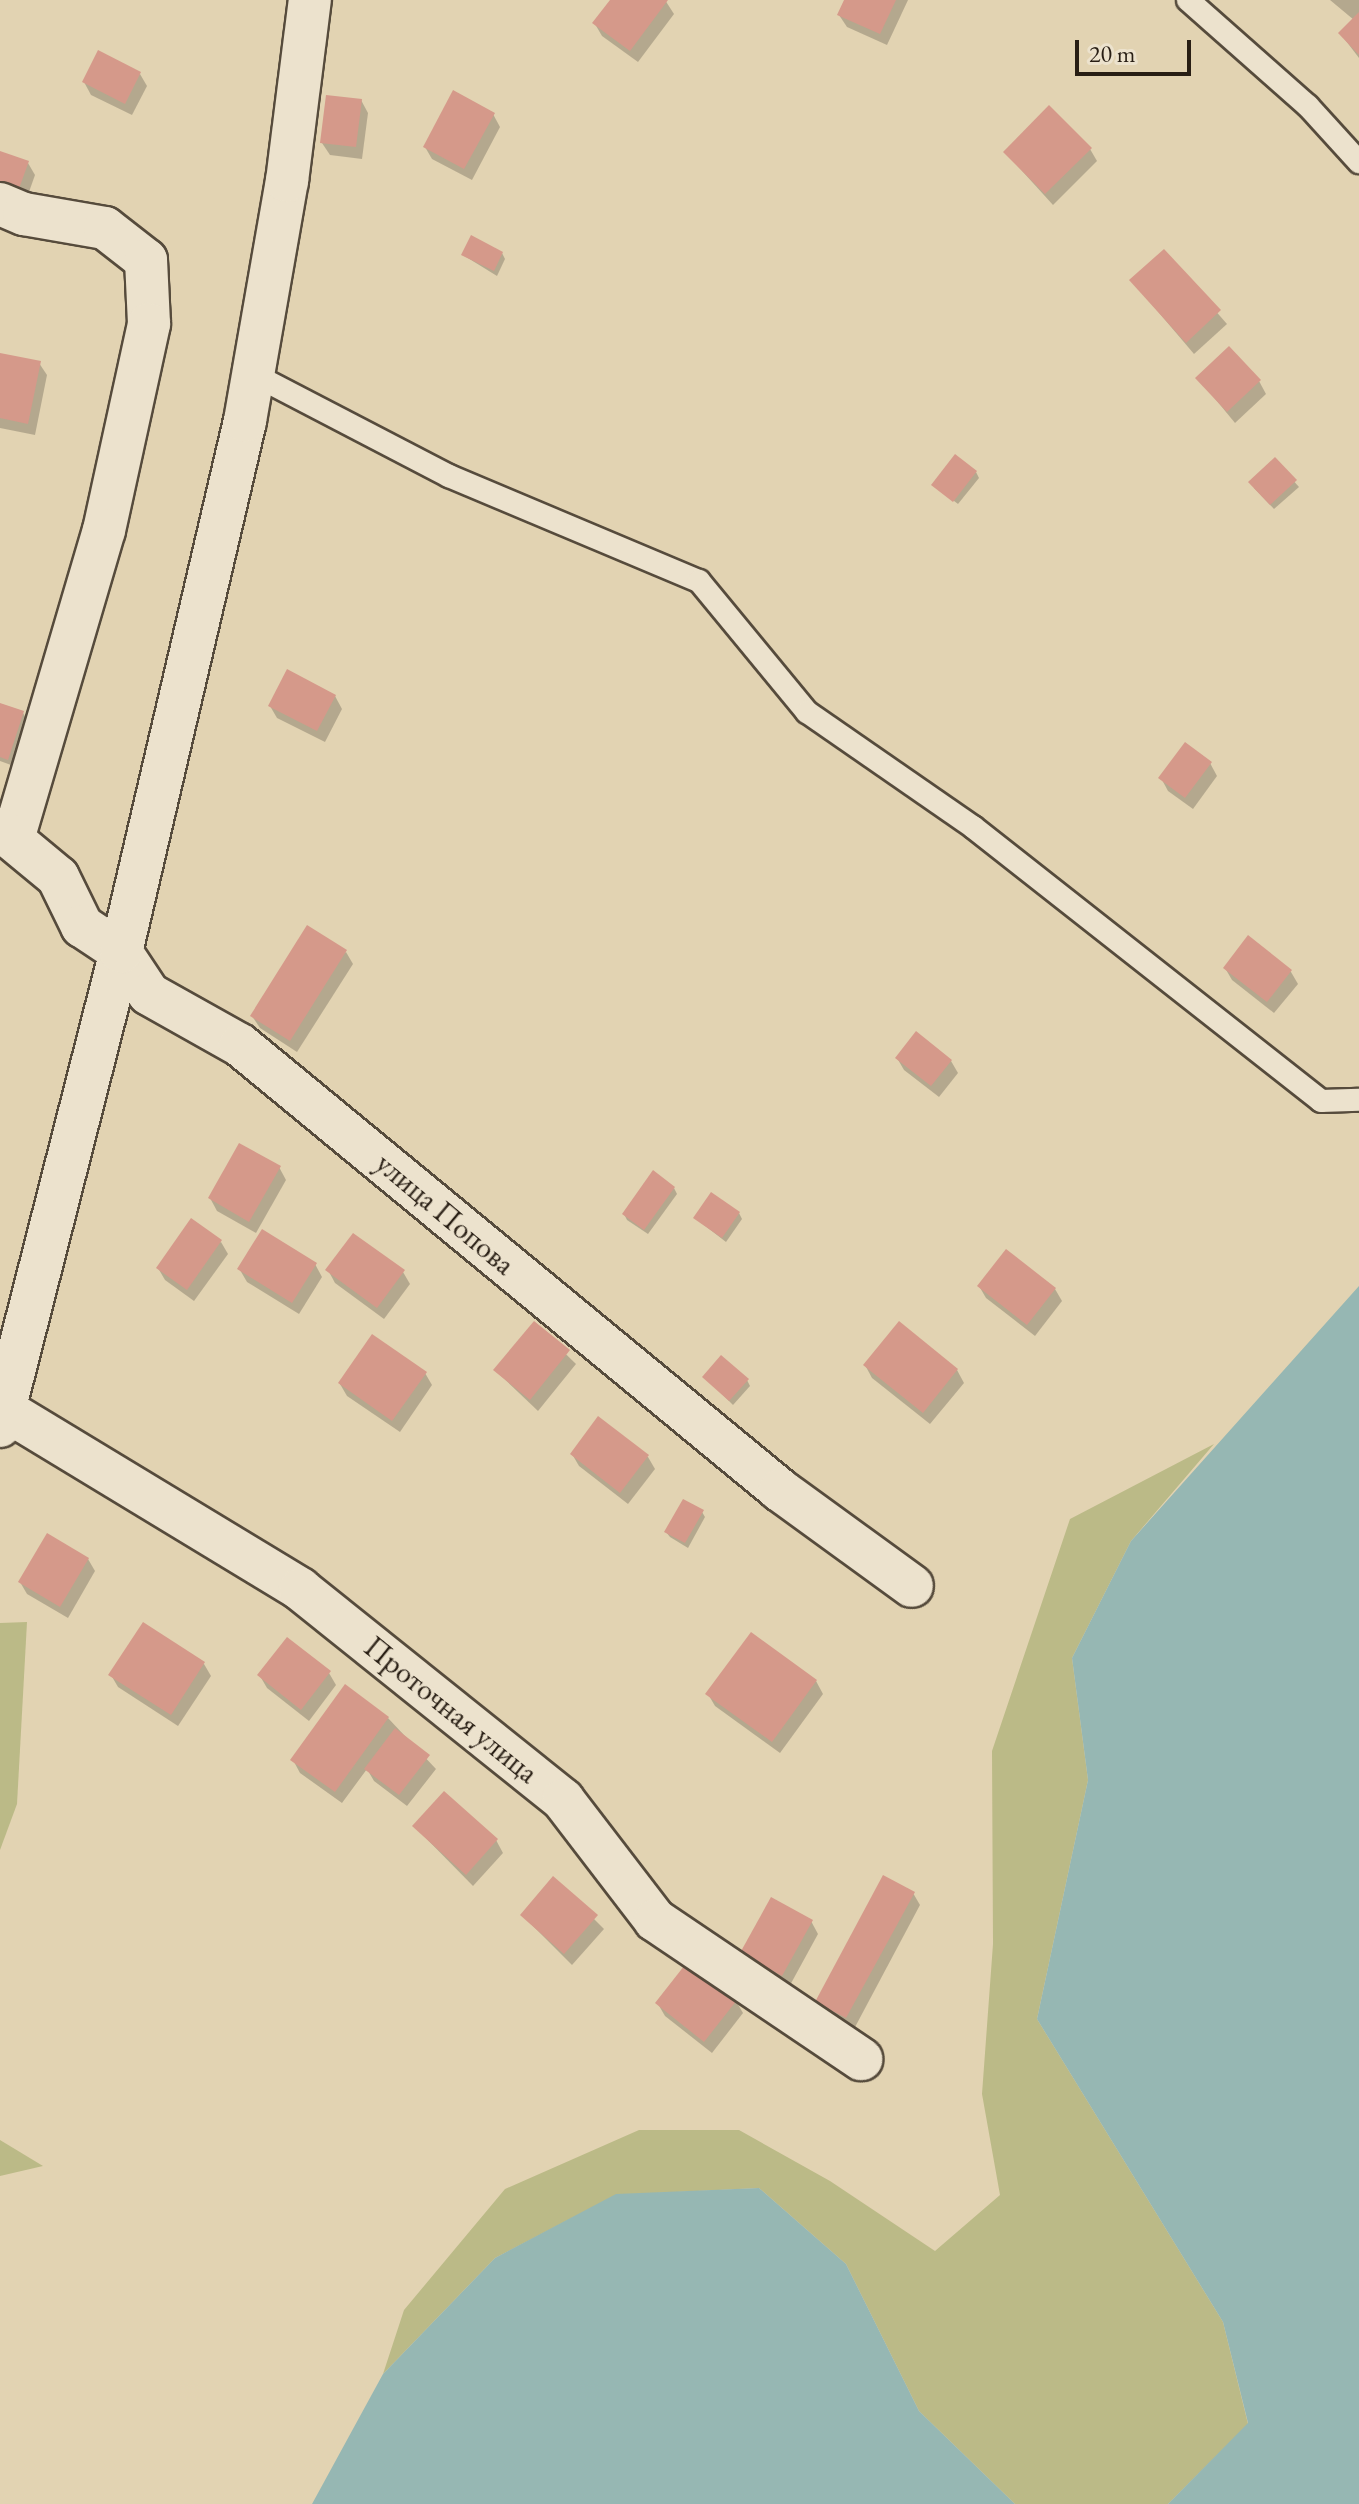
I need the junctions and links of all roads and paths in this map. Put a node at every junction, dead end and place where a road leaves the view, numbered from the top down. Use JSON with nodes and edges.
{"nodes":[{"id":1,"x":310,"y":0,"type":"edge"},
{"id":2,"x":1188,"y":0,"type":"edge"},
{"id":3,"x":1359,"y":162,"type":"edge"},
{"id":4,"x":0,"y":204,"type":"edge"},
{"id":5,"x":253,"y":374,"type":"junction"},
{"id":6,"x":7,"y":832,"type":"edge"},
{"id":7,"x":121,"y":952,"type":"junction"},
{"id":8,"x":1359,"y":1100,"type":"edge"},
{"id":9,"x":1,"y":1414,"type":"edge"},
{"id":10,"x":912,"y":1586,"type":"dead end"},
{"id":11,"x":861,"y":2059,"type":"dead end"}],
"edges":[{"from":1,"to":5,"type":"street"},
{"from":2,"to":3,"type":"lane"},
{"from":4,"to":6,"type":"street"},
{"from":5,"to":7,"type":"street"},
{"from":5,"to":8,"type":"lane"},
{"from":6,"to":7,"type":"street","name":"улица Попова"},
{"from":7,"to":9,"type":"street"},
{"from":7,"to":10,"type":"street","name":"улица Попова"},
{"from":9,"to":11,"type":"street","name":"Проточная улица"}]}
